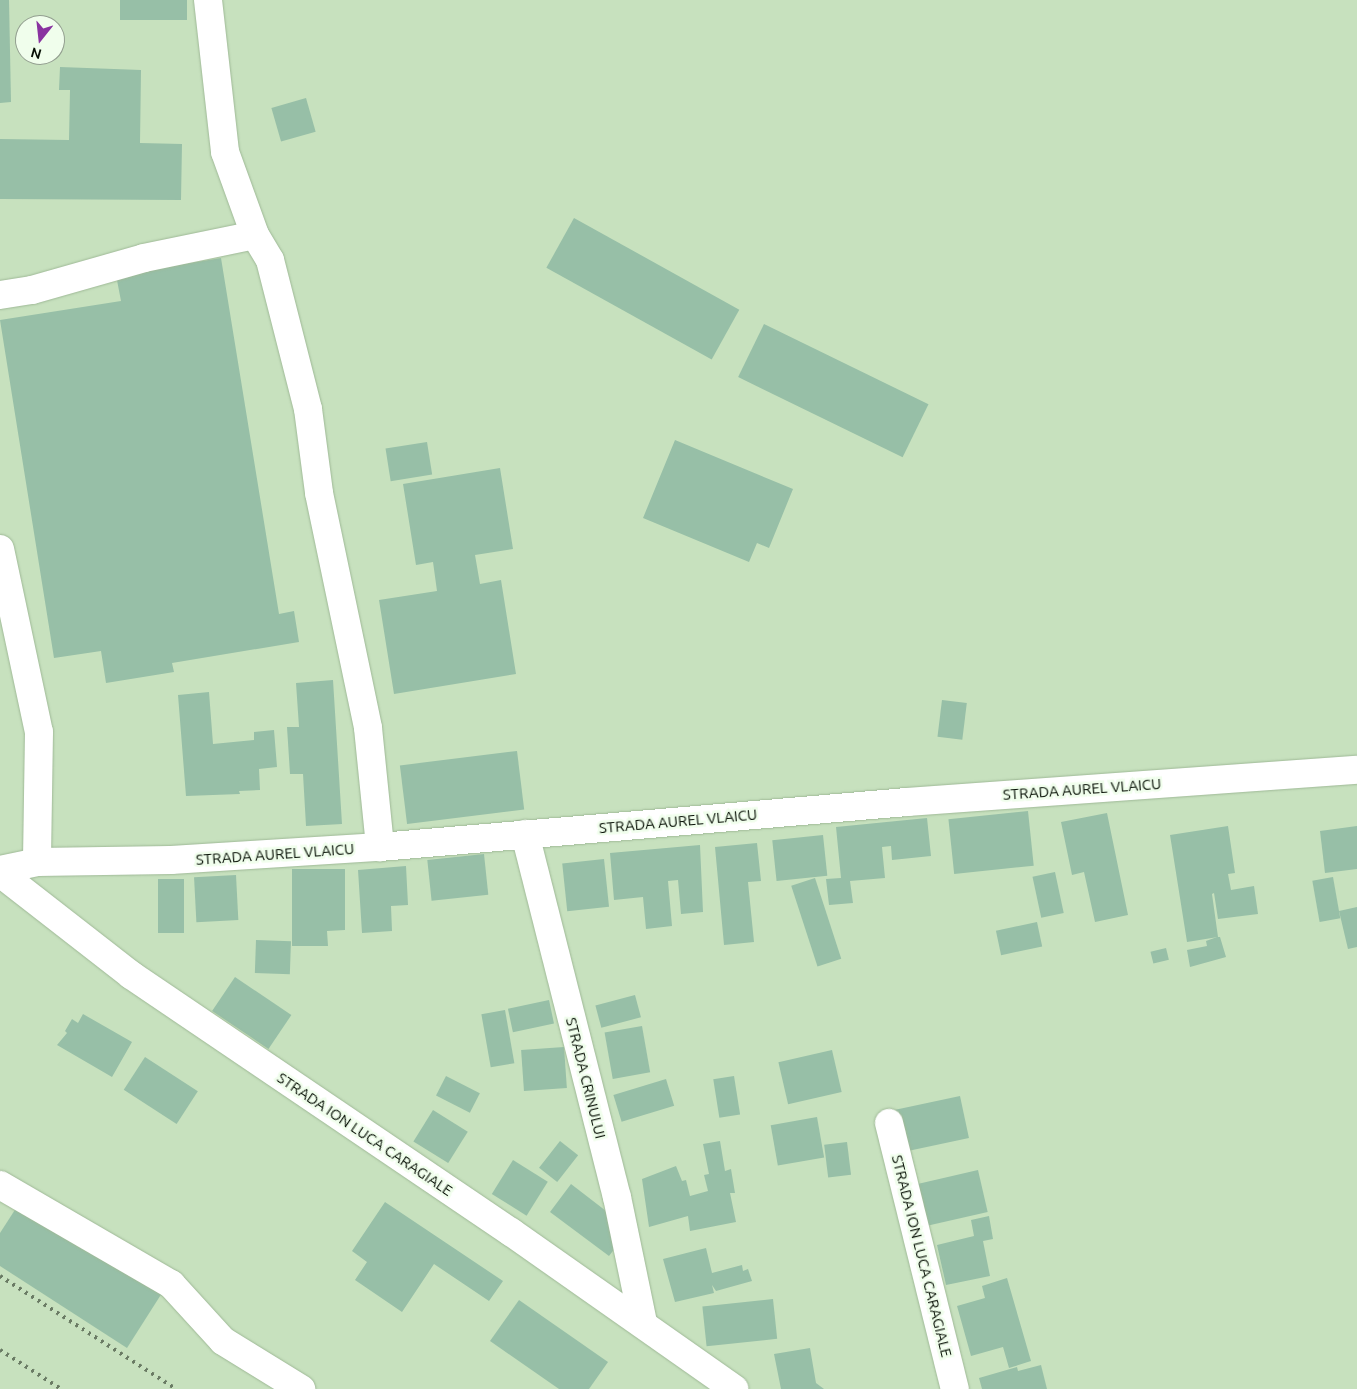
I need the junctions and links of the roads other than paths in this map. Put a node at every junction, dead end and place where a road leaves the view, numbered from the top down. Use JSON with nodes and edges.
{"nodes":[{"id":1,"x":208,"y":0,"type":"edge"},
{"id":2,"x":255,"y":235,"type":"junction"},
{"id":3,"x":0,"y":296,"type":"edge"},
{"id":4,"x":0,"y":550,"type":"edge"},
{"id":5,"x":1357,"y":770,"type":"edge"},
{"id":6,"x":525,"y":834,"type":"junction"},
{"id":7,"x":380,"y":847,"type":"junction"},
{"id":8,"x":37,"y":862,"type":"junction"},
{"id":9,"x":0,"y":872,"type":"edge"},
{"id":10,"x":889,"y":1123,"type":"dead end"},
{"id":11,"x":0,"y":1184,"type":"edge"},
{"id":12,"x":643,"y":1323,"type":"junction"},
{"id":13,"x":301,"y":1389,"type":"edge"},
{"id":14,"x":734,"y":1389,"type":"edge"},
{"id":15,"x":955,"y":1389,"type":"edge"}],
"edges":[{"from":1,"to":2,"type":"street"},
{"from":2,"to":3,"type":"street"},
{"from":2,"to":7,"type":"street"},
{"from":4,"to":8,"type":"street"},
{"from":5,"to":6,"type":"street","name":"STRADA AUREL VLAICU"},
{"from":6,"to":7,"type":"street","name":"STRADA AUREL VLAICU"},
{"from":6,"to":12,"type":"street","name":"STRADA CRINULUI"},
{"from":7,"to":8,"type":"street","name":"STRADA AUREL VLAICU"},
{"from":8,"to":9,"type":"street","name":"STRADA AUREL VLAICU"},
{"from":9,"to":12,"type":"street","name":"STRADA ION LUCA CARAGIALE"},
{"from":10,"to":15,"type":"street","name":"STRADA ION LUCA CARAGIALE"},
{"from":11,"to":13,"type":"street"},
{"from":12,"to":14,"type":"street","name":"STRADA ION LUCA CARAGIALE"}]}
